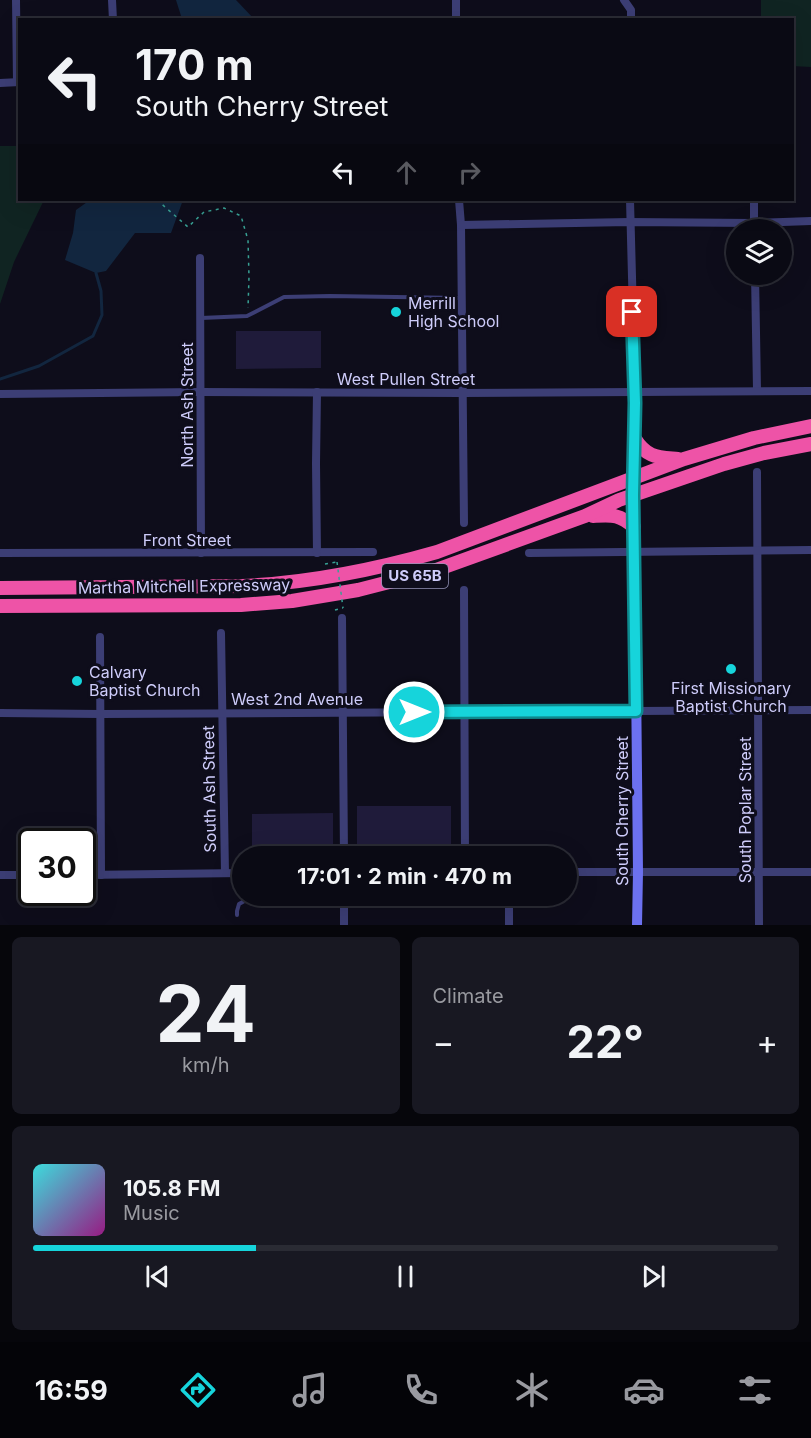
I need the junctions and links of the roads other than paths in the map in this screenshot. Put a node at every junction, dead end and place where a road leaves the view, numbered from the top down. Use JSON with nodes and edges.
{"nodes":[{"id":1,"x":16,"y":0,"type":"edge"},
{"id":2,"x":112,"y":0,"type":"edge"},
{"id":3,"x":456,"y":0,"type":"edge"},
{"id":4,"x":624,"y":0,"type":"edge"},
{"id":5,"x":113,"y":18,"type":"edge"},
{"id":6,"x":456,"y":18,"type":"edge"},
{"id":7,"x":631,"y":18,"type":"edge"},
{"id":8,"x":18,"y":82,"type":"edge"},
{"id":9,"x":0,"y":83,"type":"edge"},
{"id":10,"x":459,"y":201,"type":"edge"},
{"id":11,"x":630,"y":201,"type":"edge"},
{"id":12,"x":754,"y":201,"type":"edge"},
{"id":13,"x":754,"y":219,"type":"edge"},
{"id":14,"x":811,"y":221,"type":"edge"},
{"id":15,"x":629,"y":222,"type":"junction"},
{"id":16,"x":792,"y":223,"type":"edge"},
{"id":17,"x":461,"y":225,"type":"junction"},
{"id":18,"x":726,"y":225,"type":"edge"},
{"id":19,"x":200,"y":258,"type":"dead end"},
{"id":20,"x":755,"y":285,"type":"edge"},
{"id":21,"x":461,"y":298,"type":"junction"},
{"id":22,"x":200,"y":318,"type":"junction"},
{"id":23,"x":757,"y":390,"type":"junction"},
{"id":24,"x":811,"y":390,"type":"edge"},
{"id":25,"x":200,"y":392,"type":"junction"},
{"id":26,"x":317,"y":392,"type":"junction"},
{"id":27,"x":635,"y":392,"type":"junction"},
{"id":28,"x":462,"y":393,"type":"junction"},
{"id":29,"x":0,"y":394,"type":"edge"},
{"id":30,"x":811,"y":426,"type":"edge"},
{"id":31,"x":635,"y":439,"type":"junction"},
{"id":32,"x":811,"y":444,"type":"edge"},
{"id":33,"x":684,"y":459,"type":"junction"},
{"id":34,"x":757,"y":472,"type":"dead end"},
{"id":35,"x":634,"y":478,"type":"junction"},
{"id":36,"x":633,"y":495,"type":"junction"},
{"id":37,"x":585,"y":516,"type":"junction"},
{"id":38,"x":464,"y":523,"type":"dead end"},
{"id":39,"x":634,"y":527,"type":"junction"},
{"id":40,"x":811,"y":550,"type":"edge"},
{"id":41,"x":758,"y":551,"type":"junction"},
{"id":42,"x":374,"y":552,"type":"dead end"},
{"id":43,"x":634,"y":552,"type":"junction"},
{"id":44,"x":0,"y":553,"type":"edge"},
{"id":45,"x":201,"y":553,"type":"junction"},
{"id":46,"x":317,"y":553,"type":"junction"},
{"id":47,"x":529,"y":553,"type":"dead end"},
{"id":48,"x":0,"y":588,"type":"edge"},
{"id":49,"x":464,"y":590,"type":"dead end"},
{"id":50,"x":0,"y":606,"type":"edge"},
{"id":51,"x":342,"y":618,"type":"dead end"},
{"id":52,"x":221,"y":633,"type":"dead end"},
{"id":53,"x":100,"y":637,"type":"dead end"},
{"id":54,"x":811,"y":710,"type":"edge"},
{"id":55,"x":636,"y":711,"type":"junction"},
{"id":56,"x":758,"y":711,"type":"junction"},
{"id":57,"x":464,"y":712,"type":"junction"},
{"id":58,"x":0,"y":713,"type":"edge"},
{"id":59,"x":221,"y":713,"type":"junction"},
{"id":60,"x":344,"y":713,"type":"junction"},
{"id":61,"x":100,"y":714,"type":"junction"},
{"id":62,"x":344,"y":846,"type":"edge"},
{"id":63,"x":465,"y":846,"type":"edge"},
{"id":64,"x":577,"y":872,"type":"edge"},
{"id":65,"x":638,"y":872,"type":"junction"},
{"id":66,"x":759,"y":872,"type":"junction"},
{"id":67,"x":811,"y":872,"type":"edge"},
{"id":68,"x":225,"y":873,"type":"junction"},
{"id":69,"x":232,"y":873,"type":"edge"},
{"id":70,"x":0,"y":875,"type":"edge"},
{"id":71,"x":18,"y":875,"type":"edge"},
{"id":72,"x":96,"y":875,"type":"edge"},
{"id":73,"x":101,"y":875,"type":"junction"},
{"id":74,"x":239,"y":906,"type":"edge"},
{"id":75,"x":344,"y":906,"type":"edge"},
{"id":76,"x":509,"y":906,"type":"edge"},
{"id":77,"x":237,"y":915,"type":"dead end"},
{"id":78,"x":344,"y":925,"type":"edge"},
{"id":79,"x":509,"y":925,"type":"edge"},
{"id":80,"x":637,"y":925,"type":"edge"},
{"id":81,"x":759,"y":925,"type":"edge"}],
"edges":[{"from":1,"to":8,"type":"street"},
{"from":2,"to":5,"type":"street"},
{"from":3,"to":6,"type":"street"},
{"from":4,"to":7,"type":"street"},
{"from":8,"to":9,"type":"street"},
{"from":10,"to":17,"type":"street"},
{"from":11,"to":15,"type":"street"},
{"from":12,"to":13,"type":"street"},
{"from":14,"to":16,"type":"street"},
{"from":15,"to":17,"type":"street"},
{"from":15,"to":18,"type":"street"},
{"from":15,"to":27,"type":"street"},
{"from":17,"to":21,"type":"street"},
{"from":19,"to":22,"type":"street","name":"North Ash Street"},
{"from":20,"to":23,"type":"street"},
{"from":21,"to":22,"type":"lane"},
{"from":21,"to":28,"type":"street"},
{"from":22,"to":25,"type":"street","name":"North Ash Street"},
{"from":23,"to":24,"type":"street","name":"West Pullen Street"},
{"from":23,"to":27,"type":"street","name":"West Pullen Street"},
{"from":25,"to":26,"type":"street","name":"West Pullen Street"},
{"from":25,"to":29,"type":"street","name":"West Pullen Street"},
{"from":25,"to":45,"type":"street","name":"North Ash Street"},
{"from":26,"to":28,"type":"street","name":"West Pullen Street"},
{"from":26,"to":46,"type":"street"},
{"from":27,"to":28,"type":"street","name":"West Pullen Street"},
{"from":27,"to":31,"type":"street"},
{"from":28,"to":38,"type":"street"},
{"from":30,"to":33,"type":"highway","name":"Martha Mitchell Expressway","number":"US 65B"},
{"from":31,"to":33,"type":"highway"},
{"from":31,"to":35,"type":"street"},
{"from":32,"to":36,"type":"highway","name":"Martha Mitchell Expressway","number":"US 65B"},
{"from":33,"to":35,"type":"highway","name":"Martha Mitchell Expressway","number":"US 65B"},
{"from":34,"to":41,"type":"street","name":"South Poplar Street"},
{"from":35,"to":36,"type":"main road","name":"South Cherry Street"},
{"from":35,"to":48,"type":"highway","name":"Martha Mitchell Expressway","number":"US 65B"},
{"from":36,"to":37,"type":"highway","name":"Martha Mitchell Expressway","number":"US 65B"},
{"from":36,"to":39,"type":"main road","name":"South Cherry Street"},
{"from":37,"to":39,"type":"highway"},
{"from":37,"to":50,"type":"highway","name":"Martha Mitchell Expressway","number":"US 65B"},
{"from":39,"to":43,"type":"main road","name":"South Cherry Street"},
{"from":40,"to":41,"type":"street"},
{"from":41,"to":43,"type":"street"},
{"from":41,"to":56,"type":"street","name":"South Poplar Street"},
{"from":42,"to":46,"type":"street","name":"Front Street"},
{"from":43,"to":47,"type":"street"},
{"from":43,"to":55,"type":"main road","name":"South Cherry Street"},
{"from":44,"to":45,"type":"street","name":"Front Street"},
{"from":45,"to":46,"type":"street","name":"Front Street"},
{"from":49,"to":57,"type":"street"},
{"from":51,"to":60,"type":"street"},
{"from":52,"to":59,"type":"street","name":"South Ash Street"},
{"from":53,"to":61,"type":"street"},
{"from":54,"to":56,"type":"street","name":"West 2nd Avenue"},
{"from":55,"to":56,"type":"street","name":"West 2nd Avenue"},
{"from":55,"to":57,"type":"street","name":"West 2nd Avenue"},
{"from":55,"to":65,"type":"main road","name":"South Cherry Street"},
{"from":56,"to":66,"type":"street","name":"South Poplar Street"},
{"from":57,"to":60,"type":"street","name":"West 2nd Avenue"},
{"from":57,"to":63,"type":"street"},
{"from":58,"to":61,"type":"street","name":"West 2nd Avenue"},
{"from":59,"to":60,"type":"street","name":"West 2nd Avenue"},
{"from":59,"to":61,"type":"street","name":"West 2nd Avenue"},
{"from":59,"to":68,"type":"street","name":"South Ash Street"},
{"from":60,"to":62,"type":"street"},
{"from":61,"to":73,"type":"street"},
{"from":64,"to":65,"type":"street"},
{"from":65,"to":66,"type":"street"},
{"from":65,"to":80,"type":"main road","name":"South Cherry Street"},
{"from":66,"to":67,"type":"street"},
{"from":66,"to":81,"type":"street","name":"South Poplar Street"},
{"from":68,"to":69,"type":"street"},
{"from":68,"to":73,"type":"street"},
{"from":70,"to":71,"type":"street"},
{"from":72,"to":73,"type":"street"},
{"from":74,"to":77,"type":"lane"},
{"from":75,"to":78,"type":"street"},
{"from":76,"to":79,"type":"street"}]}
